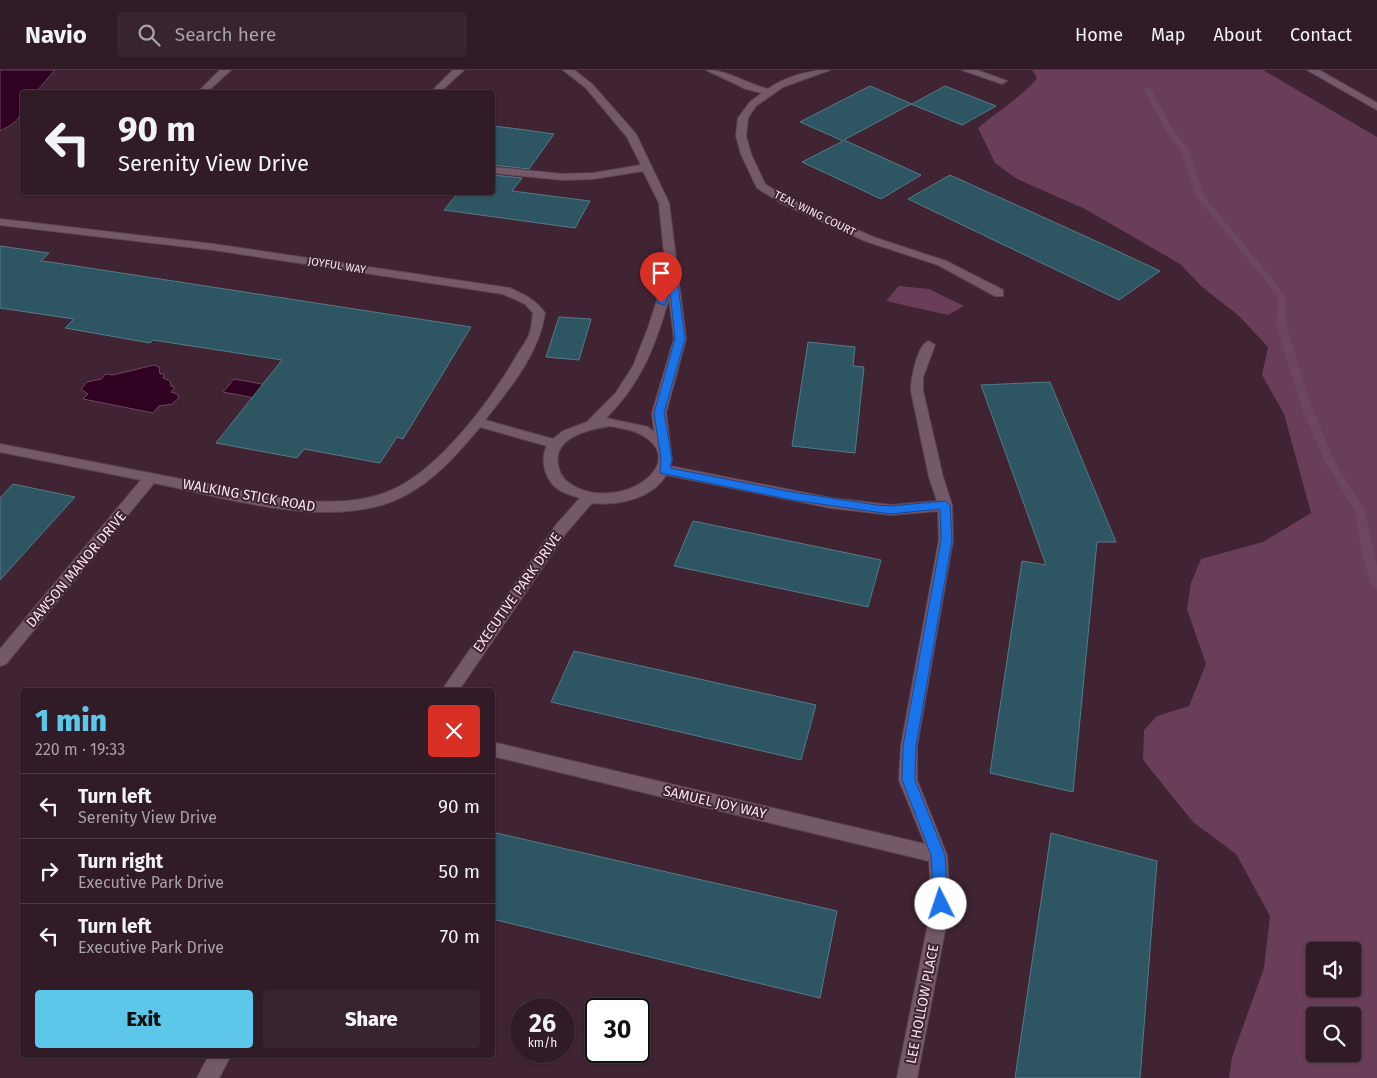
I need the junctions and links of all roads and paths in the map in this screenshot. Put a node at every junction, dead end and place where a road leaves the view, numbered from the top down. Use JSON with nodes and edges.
{"nodes":[{"id":1,"x":226,"y":70,"type":"edge"},
{"id":2,"x":459,"y":70,"type":"edge"},
{"id":3,"x":568,"y":70,"type":"edge"},
{"id":4,"x":711,"y":70,"type":"edge"},
{"id":5,"x":826,"y":70,"type":"edge"},
{"id":6,"x":967,"y":70,"type":"edge"},
{"id":7,"x":1312,"y":70,"type":"edge"},
{"id":8,"x":1002,"y":81,"type":"dead end"},
{"id":9,"x":204,"y":90,"type":"edge"},
{"id":10,"x":437,"y":90,"type":"edge"},
{"id":11,"x":769,"y":92,"type":"junction"},
{"id":12,"x":1377,"y":107,"type":"edge"},
{"id":13,"x":648,"y":167,"type":"junction"},
{"id":14,"x":495,"y":170,"type":"edge"},
{"id":15,"x":0,"y":222,"type":"edge"},
{"id":16,"x":672,"y":270,"type":"junction"},
{"id":17,"x":999,"y":293,"type":"dead end"},
{"id":18,"x":929,"y":345,"type":"dead end"},
{"id":19,"x":477,"y":422,"type":"junction"},
{"id":20,"x":593,"y":424,"type":"junction"},
{"id":21,"x":556,"y":444,"type":"junction"},
{"id":22,"x":663,"y":447,"type":"junction"},
{"id":23,"x":0,"y":448,"type":"edge"},
{"id":24,"x":664,"y":470,"type":"junction"},
{"id":25,"x":151,"y":478,"type":"junction"},
{"id":26,"x":589,"y":497,"type":"junction"},
{"id":27,"x":945,"y":505,"type":"junction"},
{"id":28,"x":0,"y":660,"type":"edge"},
{"id":29,"x":451,"y":688,"type":"edge"},
{"id":30,"x":495,"y":750,"type":"edge"},
{"id":31,"x":938,"y":855,"type":"junction"},
{"id":32,"x":219,"y":1058,"type":"edge"},
{"id":33,"x":206,"y":1078,"type":"edge"},
{"id":34,"x":907,"y":1078,"type":"edge"}],
"edges":[{"from":1,"to":9,"type":"street"},
{"from":2,"to":10,"type":"street"},
{"from":3,"to":13,"type":"street"},
{"from":4,"to":11,"type":"street"},
{"from":5,"to":11,"type":"street","name":"TEAL WING COURT"},
{"from":6,"to":8,"type":"street"},
{"from":7,"to":12,"type":"street"},
{"from":11,"to":17,"type":"street","name":"TEAL WING COURT"},
{"from":13,"to":14,"type":"street"},
{"from":13,"to":16,"type":"street"},
{"from":15,"to":19,"type":"street","name":"JOYFUL WAY"},
{"from":16,"to":20,"type":"street"},
{"from":16,"to":22,"type":"street"},
{"from":18,"to":27,"type":"street","name":"LEE HOLLOW PLACE"},
{"from":19,"to":21,"type":"street"},
{"from":19,"to":25,"type":"street","name":"WALKING STICK ROAD"},
{"from":20,"to":21,"type":"street"},
{"from":20,"to":22,"type":"street"},
{"from":21,"to":26,"type":"street"},
{"from":22,"to":24,"type":"street"},
{"from":23,"to":25,"type":"street","name":"WALKING STICK ROAD"},
{"from":24,"to":26,"type":"street"},
{"from":24,"to":27,"type":"street"},
{"from":25,"to":28,"type":"street","name":"DAWSON MANOR DRIVE"},
{"from":26,"to":29,"type":"street","name":"EXECUTIVE PARK DRIVE"},
{"from":27,"to":31,"type":"street","name":"LEE HOLLOW PLACE"},
{"from":30,"to":31,"type":"street","name":"SAMUEL JOY WAY"},
{"from":31,"to":34,"type":"street","name":"LEE HOLLOW PLACE"},
{"from":32,"to":33,"type":"street"}]}
